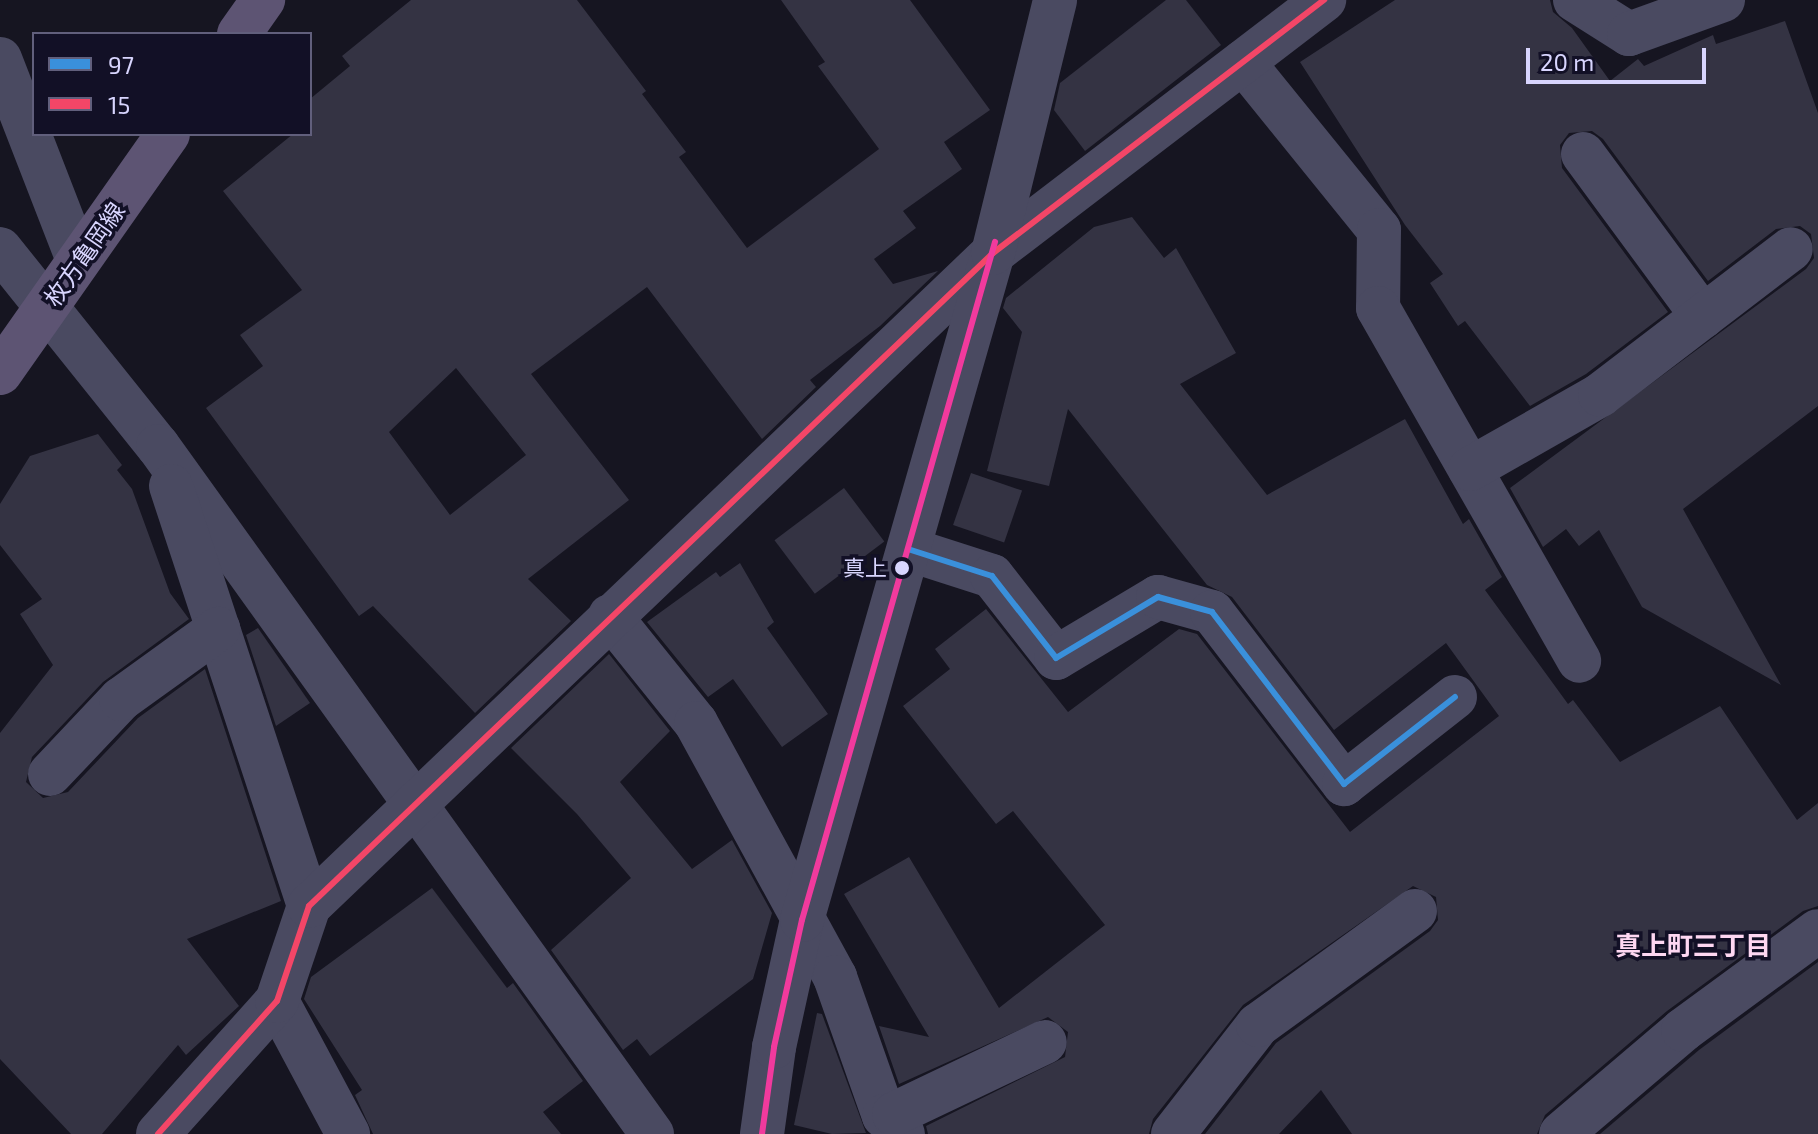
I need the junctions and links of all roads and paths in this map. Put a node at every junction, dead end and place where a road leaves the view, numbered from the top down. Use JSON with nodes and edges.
{"nodes":[{"id":1,"x":263,"y":0,"type":"edge"},
{"id":2,"x":1055,"y":0,"type":"edge"},
{"id":3,"x":1324,"y":0,"type":"edge"},
{"id":4,"x":1575,"y":0,"type":"edge"},
{"id":5,"x":1723,"y":0,"type":"edge"},
{"id":6,"x":240,"y":32,"type":"edge"},
{"id":7,"x":0,"y":59,"type":"edge"},
{"id":8,"x":1243,"y":62,"type":"junction"},
{"id":9,"x":167,"y":136,"type":"edge"},
{"id":10,"x":1583,"y":154,"type":"dead end"},
{"id":11,"x":0,"y":249,"type":"edge"},
{"id":12,"x":1791,"y":249,"type":"dead end"},
{"id":13,"x":993,"y":253,"type":"junction"},
{"id":14,"x":78,"y":260,"type":"junction"},
{"id":15,"x":45,"y":309,"type":"junction"},
{"id":16,"x":1703,"y":317,"type":"junction"},
{"id":17,"x":0,"y":373,"type":"edge"},
{"id":18,"x":158,"y":446,"type":"junction"},
{"id":19,"x":1470,"y":469,"type":"junction"},
{"id":20,"x":911,"y":550,"type":"junction"},
{"id":21,"x":610,"y":616,"type":"junction"},
{"id":22,"x":218,"y":629,"type":"junction"},
{"id":23,"x":1579,"y":661,"type":"dead end"},
{"id":24,"x":1455,"y":697,"type":"dead end"},
{"id":25,"x":50,"y":774,"type":"dead end"},
{"id":26,"x":417,"y":806,"type":"junction"},
{"id":27,"x":309,"y":906,"type":"junction"},
{"id":28,"x":1415,"y":911,"type":"dead end"},
{"id":29,"x":802,"y":920,"type":"junction"},
{"id":30,"x":1818,"y":931,"type":"edge"},
{"id":31,"x":277,"y":1001,"type":"junction"},
{"id":32,"x":1045,"y":1042,"type":"dead end"},
{"id":33,"x":899,"y":1124,"type":"edge"},
{"id":34,"x":158,"y":1134,"type":"edge"},
{"id":35,"x":348,"y":1134,"type":"edge"},
{"id":36,"x":652,"y":1134,"type":"edge"},
{"id":37,"x":762,"y":1134,"type":"edge"},
{"id":38,"x":1173,"y":1134,"type":"edge"},
{"id":39,"x":1561,"y":1134,"type":"edge"}],
"edges":[{"from":1,"to":6,"type":"main road"},
{"from":2,"to":13,"type":"street"},
{"from":3,"to":8,"type":"street"},
{"from":4,"to":5,"type":"street"},
{"from":7,"to":14,"type":"street"},
{"from":8,"to":13,"type":"street"},
{"from":8,"to":19,"type":"street"},
{"from":9,"to":14,"type":"main road","name":"枚方亀岡線"},
{"from":10,"to":16,"type":"street"},
{"from":11,"to":15,"type":"street"},
{"from":12,"to":16,"type":"street"},
{"from":13,"to":20,"type":"street"},
{"from":13,"to":21,"type":"street"},
{"from":14,"to":15,"type":"main road","name":"枚方亀岡線"},
{"from":15,"to":17,"type":"main road","name":"枚方亀岡線"},
{"from":15,"to":18,"type":"street"},
{"from":16,"to":19,"type":"street"},
{"from":18,"to":22,"type":"street"},
{"from":18,"to":26,"type":"street"},
{"from":19,"to":23,"type":"street"},
{"from":20,"to":24,"type":"street"},
{"from":20,"to":29,"type":"street"},
{"from":21,"to":26,"type":"street"},
{"from":21,"to":29,"type":"street"},
{"from":22,"to":25,"type":"street"},
{"from":22,"to":27,"type":"street"},
{"from":26,"to":27,"type":"street"},
{"from":26,"to":36,"type":"street"},
{"from":27,"to":31,"type":"street"},
{"from":28,"to":38,"type":"street"},
{"from":29,"to":33,"type":"street"},
{"from":29,"to":37,"type":"street"},
{"from":30,"to":39,"type":"street"},
{"from":31,"to":34,"type":"street"},
{"from":31,"to":35,"type":"street"},
{"from":32,"to":33,"type":"street"}]}
